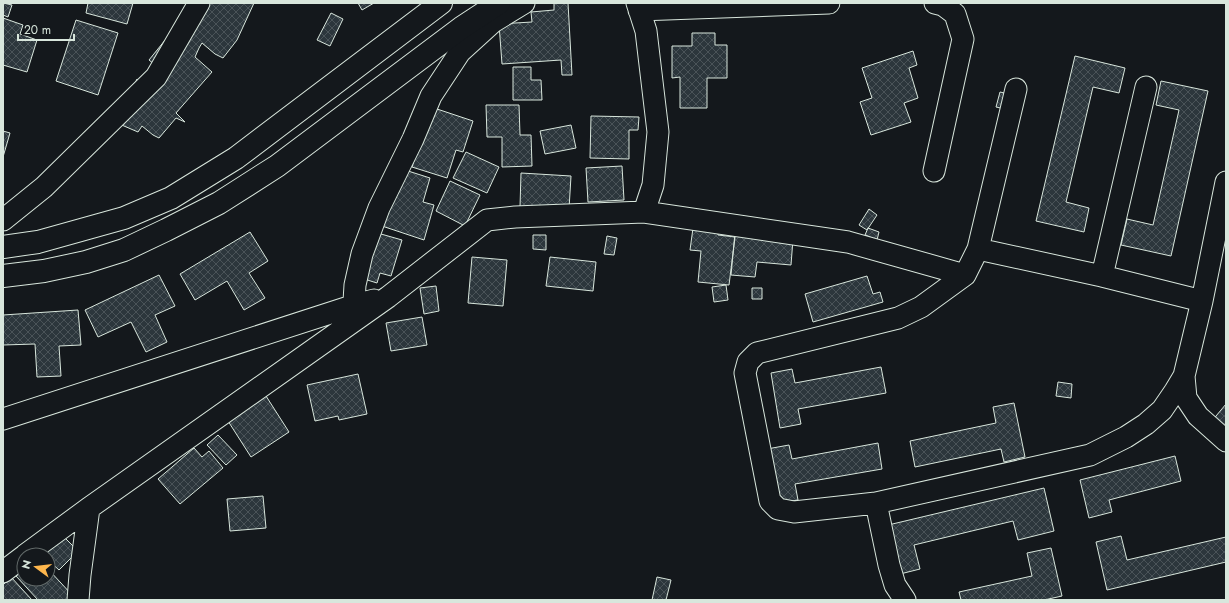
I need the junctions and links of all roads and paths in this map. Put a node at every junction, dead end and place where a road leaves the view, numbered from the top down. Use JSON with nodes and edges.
{"nodes":[{"id":1,"x":199,"y":3,"type":"edge"},
{"id":2,"x":441,"y":3,"type":"edge"},
{"id":3,"x":499,"y":3,"type":"edge"},
{"id":4,"x":524,"y":3,"type":"edge"},
{"id":5,"x":829,"y":3,"type":"edge"},
{"id":6,"x":935,"y":3,"type":"edge"},
{"id":7,"x":638,"y":6,"type":"edge"},
{"id":8,"x":1146,"y":87,"type":"dead end"},
{"id":9,"x":1016,"y":89,"type":"dead end"},
{"id":10,"x":934,"y":172,"type":"dead end"},
{"id":11,"x":1226,"y":182,"type":"edge"},
{"id":12,"x":644,"y":212,"type":"junction"},
{"id":13,"x":3,"y":220,"type":"edge"},
{"id":14,"x":3,"y":247,"type":"edge"},
{"id":15,"x":978,"y":249,"type":"junction"},
{"id":16,"x":965,"y":275,"type":"junction"},
{"id":17,"x":3,"y":276,"type":"edge"},
{"id":18,"x":1102,"y":276,"type":"junction"},
{"id":19,"x":1202,"y":301,"type":"junction"},
{"id":20,"x":354,"y":313,"type":"junction"},
{"id":21,"x":1184,"y":376,"type":"junction"},
{"id":22,"x":3,"y":419,"type":"edge"},
{"id":23,"x":1226,"y":441,"type":"edge"},
{"id":24,"x":876,"y":503,"type":"junction"},
{"id":25,"x":88,"y":508,"type":"junction"},
{"id":26,"x":37,"y":547,"type":"edge"},
{"id":27,"x":16,"y":563,"type":"edge"},
{"id":28,"x":3,"y":572,"type":"edge"},
{"id":29,"x":78,"y":600,"type":"edge"},
{"id":30,"x":905,"y":600,"type":"edge"}],
"edges":[{"from":1,"to":13,"type":"street"},
{"from":2,"to":14,"type":"main road"},
{"from":3,"to":17,"type":"main road"},
{"from":4,"to":20,"type":"street"},
{"from":5,"to":7,"type":"street"},
{"from":6,"to":10,"type":"street"},
{"from":7,"to":12,"type":"street"},
{"from":8,"to":18,"type":"street"},
{"from":9,"to":15,"type":"street"},
{"from":11,"to":19,"type":"street"},
{"from":12,"to":16,"type":"street"},
{"from":12,"to":20,"type":"street"},
{"from":15,"to":16,"type":"street"},
{"from":15,"to":18,"type":"street"},
{"from":16,"to":24,"type":"street"},
{"from":18,"to":19,"type":"street"},
{"from":19,"to":21,"type":"street"},
{"from":20,"to":22,"type":"street"},
{"from":20,"to":25,"type":"street"},
{"from":21,"to":23,"type":"street"},
{"from":21,"to":24,"type":"street"},
{"from":24,"to":30,"type":"street"},
{"from":25,"to":26,"type":"street"},
{"from":25,"to":29,"type":"street"},
{"from":27,"to":28,"type":"street"}]}
